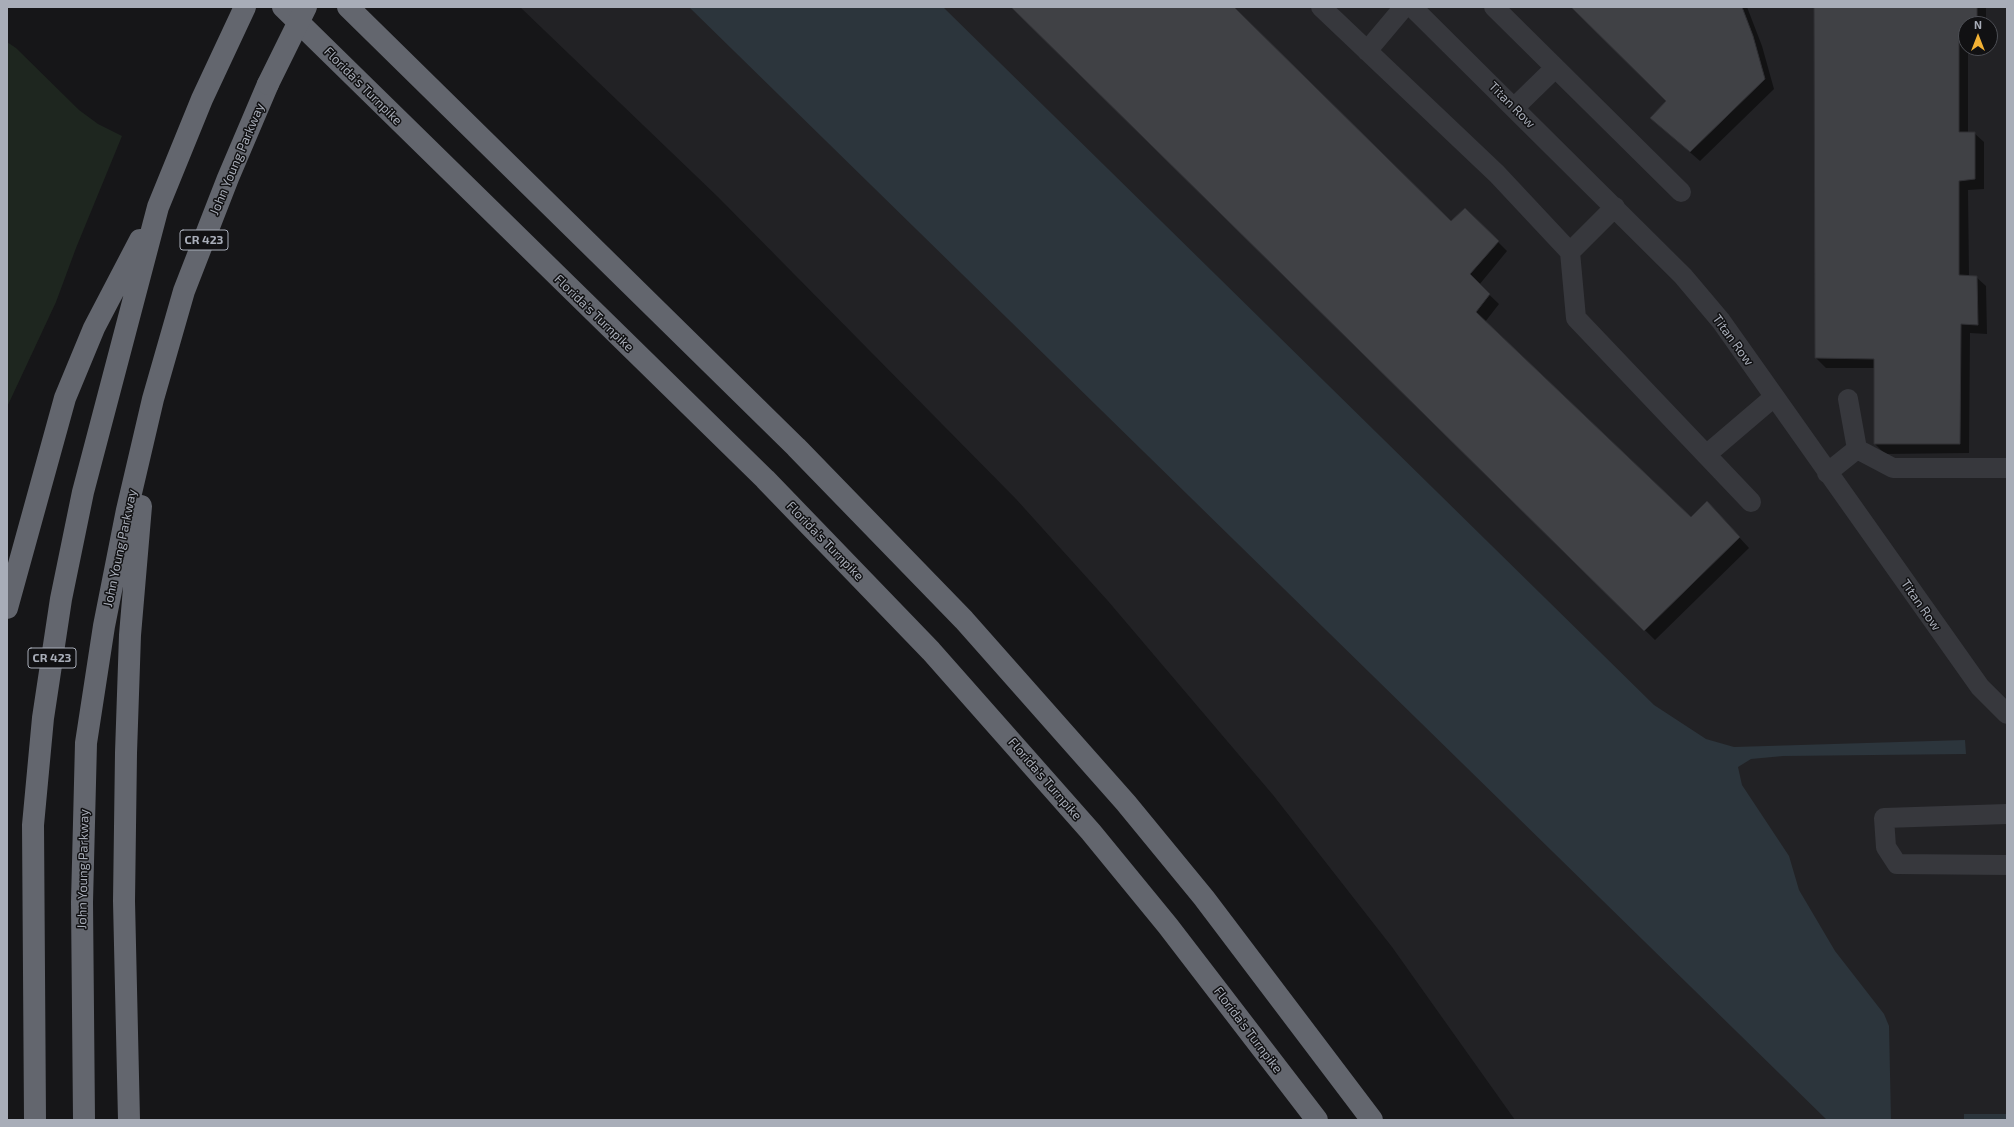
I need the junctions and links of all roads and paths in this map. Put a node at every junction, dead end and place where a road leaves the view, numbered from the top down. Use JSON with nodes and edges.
{"nodes":[{"id":1,"x":245,"y":7,"type":"edge"},
{"id":2,"x":283,"y":7,"type":"edge"},
{"id":3,"x":306,"y":7,"type":"edge"},
{"id":4,"x":348,"y":7,"type":"edge"},
{"id":5,"x":1321,"y":7,"type":"edge"},
{"id":6,"x":1404,"y":7,"type":"edge"},
{"id":7,"x":1412,"y":7,"type":"edge"},
{"id":8,"x":1494,"y":7,"type":"edge"},
{"id":9,"x":1367,"y":51,"type":"junction"},
{"id":10,"x":1555,"y":68,"type":"junction"},
{"id":11,"x":1514,"y":108,"type":"junction"},
{"id":12,"x":1681,"y":192,"type":"dead end"},
{"id":13,"x":158,"y":207,"type":"junction"},
{"id":14,"x":1615,"y":207,"type":"junction"},
{"id":15,"x":1570,"y":252,"type":"junction"},
{"id":16,"x":1774,"y":397,"type":"junction"},
{"id":17,"x":153,"y":399,"type":"junction"},
{"id":18,"x":1848,"y":400,"type":"dead end"},
{"id":19,"x":1856,"y":449,"type":"junction"},
{"id":20,"x":1706,"y":455,"type":"junction"},
{"id":21,"x":2007,"y":468,"type":"edge"},
{"id":22,"x":1827,"y":472,"type":"junction"},
{"id":23,"x":1751,"y":502,"type":"dead end"},
{"id":24,"x":7,"y":608,"type":"edge"},
{"id":25,"x":2007,"y":714,"type":"edge"},
{"id":26,"x":2007,"y":814,"type":"edge"},
{"id":27,"x":2007,"y":864,"type":"edge"},
{"id":28,"x":35,"y":1120,"type":"edge"},
{"id":29,"x":84,"y":1120,"type":"edge"},
{"id":30,"x":129,"y":1120,"type":"edge"},
{"id":31,"x":1317,"y":1120,"type":"edge"},
{"id":32,"x":1372,"y":1120,"type":"edge"}],
"edges":[{"from":1,"to":13,"type":"highway","number":"CR 423"},
{"from":2,"to":31,"type":"highway","name":"Florida's Turnpike"},
{"from":3,"to":17,"type":"highway","name":"John Young Parkway","number":"CR 423","bridge":true},
{"from":4,"to":32,"type":"highway"},
{"from":5,"to":9,"type":"street"},
{"from":6,"to":9,"type":"street"},
{"from":7,"to":11,"type":"street","name":"Titan Row"},
{"from":8,"to":10,"type":"street"},
{"from":9,"to":15,"type":"street"},
{"from":10,"to":11,"type":"street"},
{"from":10,"to":12,"type":"street"},
{"from":11,"to":14,"type":"street","name":"Titan Row"},
{"from":13,"to":24,"type":"highway"},
{"from":13,"to":28,"type":"highway","number":"CR 423"},
{"from":14,"to":15,"type":"street"},
{"from":14,"to":16,"type":"street","name":"Titan Row"},
{"from":15,"to":20,"type":"street"},
{"from":16,"to":20,"type":"street"},
{"from":16,"to":22,"type":"street","name":"Titan Row"},
{"from":17,"to":29,"type":"highway","name":"John Young Parkway","number":"CR 423"},
{"from":17,"to":30,"type":"highway"},
{"from":18,"to":19,"type":"street"},
{"from":19,"to":21,"type":"street"},
{"from":19,"to":22,"type":"street"},
{"from":20,"to":23,"type":"street"},
{"from":22,"to":25,"type":"street","name":"Titan Row"},
{"from":26,"to":27,"type":"street"}]}
